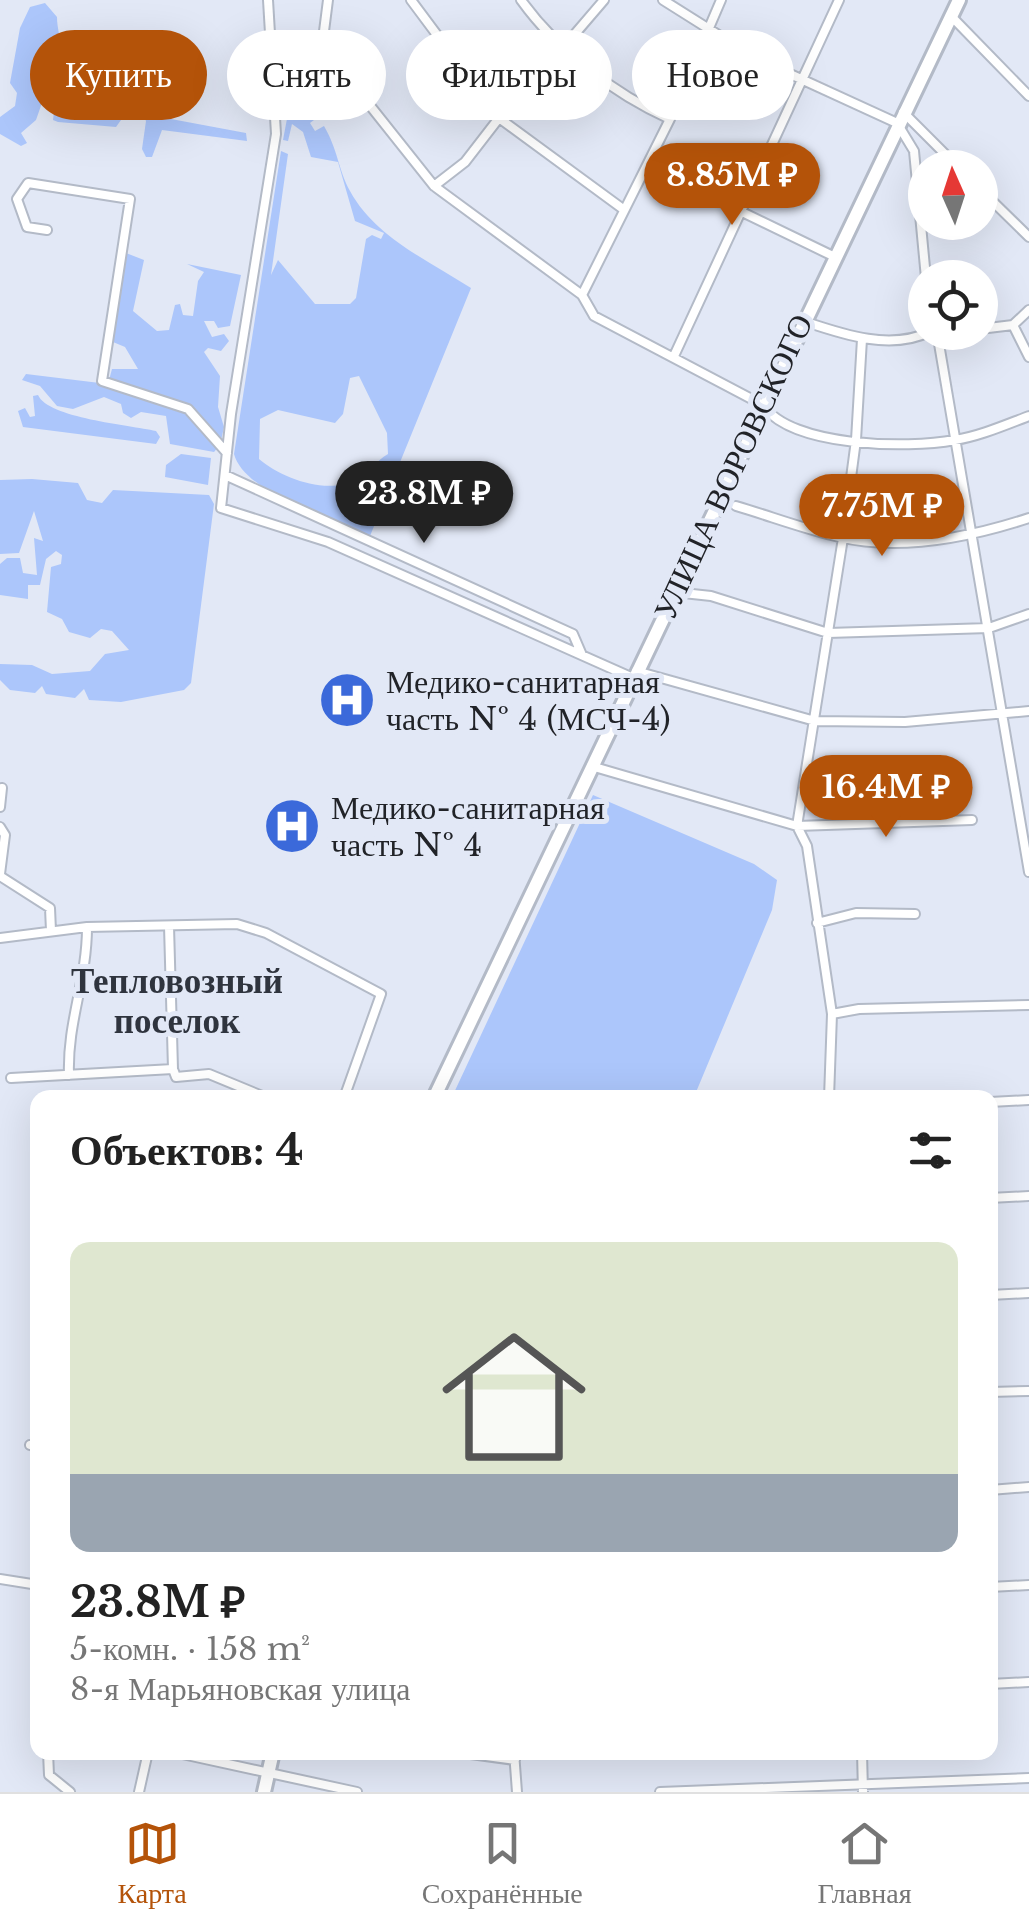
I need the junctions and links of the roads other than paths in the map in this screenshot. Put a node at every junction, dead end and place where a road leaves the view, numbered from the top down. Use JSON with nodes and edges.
{"nodes":[{"id":1,"x":268,"y":0,"type":"edge"},
{"id":2,"x":328,"y":0,"type":"edge"},
{"id":3,"x":411,"y":0,"type":"edge"},
{"id":4,"x":520,"y":0,"type":"edge"},
{"id":5,"x":604,"y":0,"type":"edge"},
{"id":6,"x":663,"y":0,"type":"edge"},
{"id":7,"x":722,"y":0,"type":"edge"},
{"id":8,"x":839,"y":0,"type":"edge"},
{"id":9,"x":959,"y":0,"type":"edge"},
{"id":10,"x":950,"y":16,"type":"junction"},
{"id":11,"x":707,"y":27,"type":"junction"},
{"id":12,"x":433,"y":30,"type":"edge"},
{"id":13,"x":548,"y":30,"type":"edge"},
{"id":14,"x":579,"y":30,"type":"edge"},
{"id":15,"x":706,"y":30,"type":"edge"},
{"id":16,"x":802,"y":80,"type":"junction"},
{"id":17,"x":1029,"y":96,"type":"edge"},
{"id":18,"x":900,"y":118,"type":"junction"},
{"id":19,"x":497,"y":120,"type":"edge"},
{"id":20,"x":502,"y":120,"type":"edge"},
{"id":21,"x":669,"y":120,"type":"edge"},
{"id":22,"x":938,"y":150,"type":"edge"},
{"id":23,"x":646,"y":166,"type":"junction"},
{"id":24,"x":434,"y":186,"type":"junction"},
{"id":25,"x":998,"y":206,"type":"edge"},
{"id":26,"x":623,"y":209,"type":"junction"},
{"id":27,"x":739,"y":211,"type":"junction"},
{"id":28,"x":47,"y":230,"type":"dead end"},
{"id":29,"x":1029,"y":237,"type":"edge"},
{"id":30,"x":833,"y":256,"type":"junction"},
{"id":31,"x":924,"y":260,"type":"edge"},
{"id":32,"x":582,"y":295,"type":"junction"},
{"id":33,"x":1029,"y":310,"type":"edge"},
{"id":34,"x":802,"y":320,"type":"junction"},
{"id":35,"x":1012,"y":326,"type":"junction"},
{"id":36,"x":998,"y":328,"type":"edge"},
{"id":37,"x":862,"y":339,"type":"junction"},
{"id":38,"x":908,"y":340,"type":"edge"},
{"id":39,"x":936,"y":350,"type":"edge"},
{"id":40,"x":674,"y":356,"type":"junction"},
{"id":41,"x":1029,"y":357,"type":"edge"},
{"id":42,"x":763,"y":404,"type":"junction"},
{"id":43,"x":1029,"y":416,"type":"edge"},
{"id":44,"x":856,"y":440,"type":"junction"},
{"id":45,"x":954,"y":440,"type":"junction"},
{"id":46,"x":227,"y":453,"type":"junction"},
{"id":47,"x":224,"y":475,"type":"junction"},
{"id":48,"x":736,"y":506,"type":"dead end"},
{"id":49,"x":1029,"y":518,"type":"edge"},
{"id":50,"x":974,"y":536,"type":"junction"},
{"id":51,"x":843,"y":538,"type":"junction"},
{"id":52,"x":674,"y":592,"type":"junction"},
{"id":53,"x":1029,"y":614,"type":"edge"},
{"id":54,"x":990,"y":628,"type":"junction"},
{"id":55,"x":828,"y":633,"type":"junction"},
{"id":56,"x":582,"y":655,"type":"junction"},
{"id":57,"x":634,"y":674,"type":"junction"},
{"id":58,"x":1029,"y":711,"type":"edge"},
{"id":59,"x":1003,"y":716,"type":"junction"},
{"id":60,"x":816,"y":722,"type":"junction"},
{"id":61,"x":591,"y":766,"type":"junction"},
{"id":62,"x":2,"y":788,"type":"edge"},
{"id":63,"x":0,"y":807,"type":"edge"},
{"id":64,"x":1029,"y":812,"type":"edge"},
{"id":65,"x":1018,"y":815,"type":"junction"},
{"id":66,"x":972,"y":820,"type":"dead end"},
{"id":67,"x":797,"y":826,"type":"junction"},
{"id":68,"x":0,"y":827,"type":"edge"},
{"id":69,"x":1029,"y":872,"type":"edge"},
{"id":70,"x":0,"y":875,"type":"edge"},
{"id":71,"x":915,"y":914,"type":"dead end"},
{"id":72,"x":816,"y":923,"type":"junction"},
{"id":73,"x":169,"y":926,"type":"junction"},
{"id":74,"x":87,"y":928,"type":"junction"},
{"id":75,"x":51,"y":931,"type":"junction"},
{"id":76,"x":0,"y":938,"type":"edge"},
{"id":77,"x":1029,"y":1005,"type":"edge"},
{"id":78,"x":832,"y":1014,"type":"junction"},
{"id":79,"x":173,"y":1070,"type":"junction"},
{"id":80,"x":70,"y":1074,"type":"junction"},
{"id":81,"x":12,"y":1078,"type":"dead end"},
{"id":82,"x":247,"y":1090,"type":"edge"},
{"id":83,"x":347,"y":1090,"type":"edge"},
{"id":84,"x":438,"y":1090,"type":"edge"},
{"id":85,"x":827,"y":1090,"type":"edge"},
{"id":86,"x":1029,"y":1100,"type":"edge"},
{"id":87,"x":998,"y":1102,"type":"edge"},
{"id":88,"x":1029,"y":1196,"type":"edge"},
{"id":89,"x":998,"y":1198,"type":"edge"},
{"id":90,"x":1029,"y":1293,"type":"edge"},
{"id":91,"x":998,"y":1295,"type":"edge"},
{"id":92,"x":1029,"y":1391,"type":"edge"},
{"id":93,"x":998,"y":1392,"type":"edge"},
{"id":94,"x":1029,"y":1488,"type":"edge"},
{"id":95,"x":998,"y":1490,"type":"edge"},
{"id":96,"x":0,"y":1579,"type":"edge"},
{"id":97,"x":30,"y":1584,"type":"edge"},
{"id":98,"x":1029,"y":1585,"type":"edge"},
{"id":99,"x":998,"y":1587,"type":"edge"},
{"id":100,"x":1029,"y":1682,"type":"edge"},
{"id":101,"x":998,"y":1684,"type":"edge"},
{"id":102,"x":48,"y":1760,"type":"edge"},
{"id":103,"x":146,"y":1760,"type":"edge"},
{"id":104,"x":213,"y":1760,"type":"edge"},
{"id":105,"x":270,"y":1760,"type":"edge"},
{"id":106,"x":514,"y":1760,"type":"edge"},
{"id":107,"x":862,"y":1760,"type":"edge"},
{"id":108,"x":268,"y":1771,"type":"junction"},
{"id":109,"x":1029,"y":1778,"type":"edge"},
{"id":110,"x":863,"y":1789,"type":"edge"},
{"id":111,"x":70,"y":1792,"type":"edge"},
{"id":112,"x":139,"y":1792,"type":"edge"},
{"id":113,"x":264,"y":1792,"type":"edge"},
{"id":114,"x":357,"y":1792,"type":"edge"},
{"id":115,"x":516,"y":1792,"type":"edge"},
{"id":116,"x":660,"y":1792,"type":"edge"}],
"edges":[{"from":1,"to":46,"type":"street"},
{"from":2,"to":24,"type":"street"},
{"from":3,"to":12,"type":"street"},
{"from":4,"to":13,"type":"street"},
{"from":5,"to":14,"type":"street"},
{"from":6,"to":11,"type":"street"},
{"from":7,"to":11,"type":"street"},
{"from":8,"to":16,"type":"street"},
{"from":9,"to":10,"type":"main road","name":"УЛИЦА ВОРОВСКОГО"},
{"from":10,"to":17,"type":"street"},
{"from":10,"to":18,"type":"main road","name":"УЛИЦА ВОРОВСКОГО"},
{"from":11,"to":15,"type":"street"},
{"from":11,"to":16,"type":"street"},
{"from":16,"to":18,"type":"street"},
{"from":16,"to":27,"type":"street"},
{"from":18,"to":22,"type":"street"},
{"from":18,"to":30,"type":"main road","name":"УЛИЦА ВОРОВСКОГО"},
{"from":18,"to":31,"type":"street"},
{"from":19,"to":24,"type":"street"},
{"from":20,"to":26,"type":"street"},
{"from":21,"to":23,"type":"street"},
{"from":23,"to":26,"type":"street"},
{"from":23,"to":27,"type":"street"},
{"from":24,"to":32,"type":"street"},
{"from":25,"to":29,"type":"street"},
{"from":26,"to":32,"type":"street"},
{"from":27,"to":30,"type":"street"},
{"from":27,"to":40,"type":"street"},
{"from":28,"to":46,"type":"street"},
{"from":30,"to":34,"type":"main road","name":"УЛИЦА ВОРОВСКОГО"},
{"from":32,"to":40,"type":"street"},
{"from":33,"to":35,"type":"street"},
{"from":34,"to":37,"type":"street"},
{"from":34,"to":42,"type":"main road","name":"УЛИЦА ВОРОВСКОГО"},
{"from":35,"to":36,"type":"street"},
{"from":35,"to":41,"type":"street"},
{"from":37,"to":38,"type":"street"},
{"from":37,"to":44,"type":"street"},
{"from":39,"to":45,"type":"street"},
{"from":40,"to":42,"type":"street"},
{"from":42,"to":44,"type":"street"},
{"from":42,"to":52,"type":"main road","name":"УЛИЦА ВОРОВСКОГО"},
{"from":43,"to":45,"type":"street"},
{"from":44,"to":45,"type":"street"},
{"from":44,"to":51,"type":"street"},
{"from":45,"to":50,"type":"street"},
{"from":46,"to":47,"type":"street"},
{"from":47,"to":56,"type":"street"},
{"from":47,"to":56,"type":"street"},
{"from":48,"to":51,"type":"street"},
{"from":49,"to":50,"type":"street"},
{"from":50,"to":51,"type":"street"},
{"from":50,"to":54,"type":"street"},
{"from":51,"to":55,"type":"street"},
{"from":52,"to":55,"type":"street"},
{"from":52,"to":57,"type":"main road","name":"УЛИЦА ВОРОВСКОГО"},
{"from":53,"to":54,"type":"street"},
{"from":54,"to":55,"type":"street"},
{"from":54,"to":59,"type":"street"},
{"from":55,"to":60,"type":"street"},
{"from":56,"to":57,"type":"street"},
{"from":57,"to":60,"type":"street"},
{"from":57,"to":61,"type":"main road","name":"УЛИЦА ВОРОВСКОГО"},
{"from":58,"to":59,"type":"street"},
{"from":59,"to":60,"type":"street"},
{"from":59,"to":65,"type":"street"},
{"from":60,"to":67,"type":"street"},
{"from":61,"to":67,"type":"street"},
{"from":61,"to":84,"type":"main road","name":"УЛИЦА ВОРОВСКОГО"},
{"from":62,"to":63,"type":"street"},
{"from":64,"to":65,"type":"street"},
{"from":65,"to":69,"type":"street"},
{"from":66,"to":67,"type":"street"},
{"from":67,"to":72,"type":"street"},
{"from":68,"to":70,"type":"street"},
{"from":70,"to":75,"type":"street"},
{"from":71,"to":72,"type":"street"},
{"from":72,"to":78,"type":"street"},
{"from":73,"to":74,"type":"street"},
{"from":73,"to":79,"type":"street"},
{"from":73,"to":83,"type":"street"},
{"from":74,"to":75,"type":"street"},
{"from":74,"to":80,"type":"street"},
{"from":75,"to":76,"type":"street"},
{"from":77,"to":78,"type":"street"},
{"from":78,"to":85,"type":"street"},
{"from":79,"to":80,"type":"street"},
{"from":79,"to":82,"type":"street"},
{"from":80,"to":81,"type":"street"},
{"from":86,"to":87,"type":"street"},
{"from":88,"to":89,"type":"street"},
{"from":90,"to":91,"type":"street"},
{"from":92,"to":93,"type":"street"},
{"from":94,"to":95,"type":"street"},
{"from":96,"to":97,"type":"street"},
{"from":98,"to":99,"type":"street"},
{"from":100,"to":101,"type":"street"},
{"from":102,"to":111,"type":"street"},
{"from":103,"to":112,"type":"street"},
{"from":104,"to":108,"type":"street"},
{"from":105,"to":108,"type":"main road"},
{"from":106,"to":115,"type":"street"},
{"from":107,"to":110,"type":"street"},
{"from":108,"to":113,"type":"main road"},
{"from":108,"to":114,"type":"street"},
{"from":109,"to":110,"type":"street"},
{"from":110,"to":116,"type":"street"}]}
